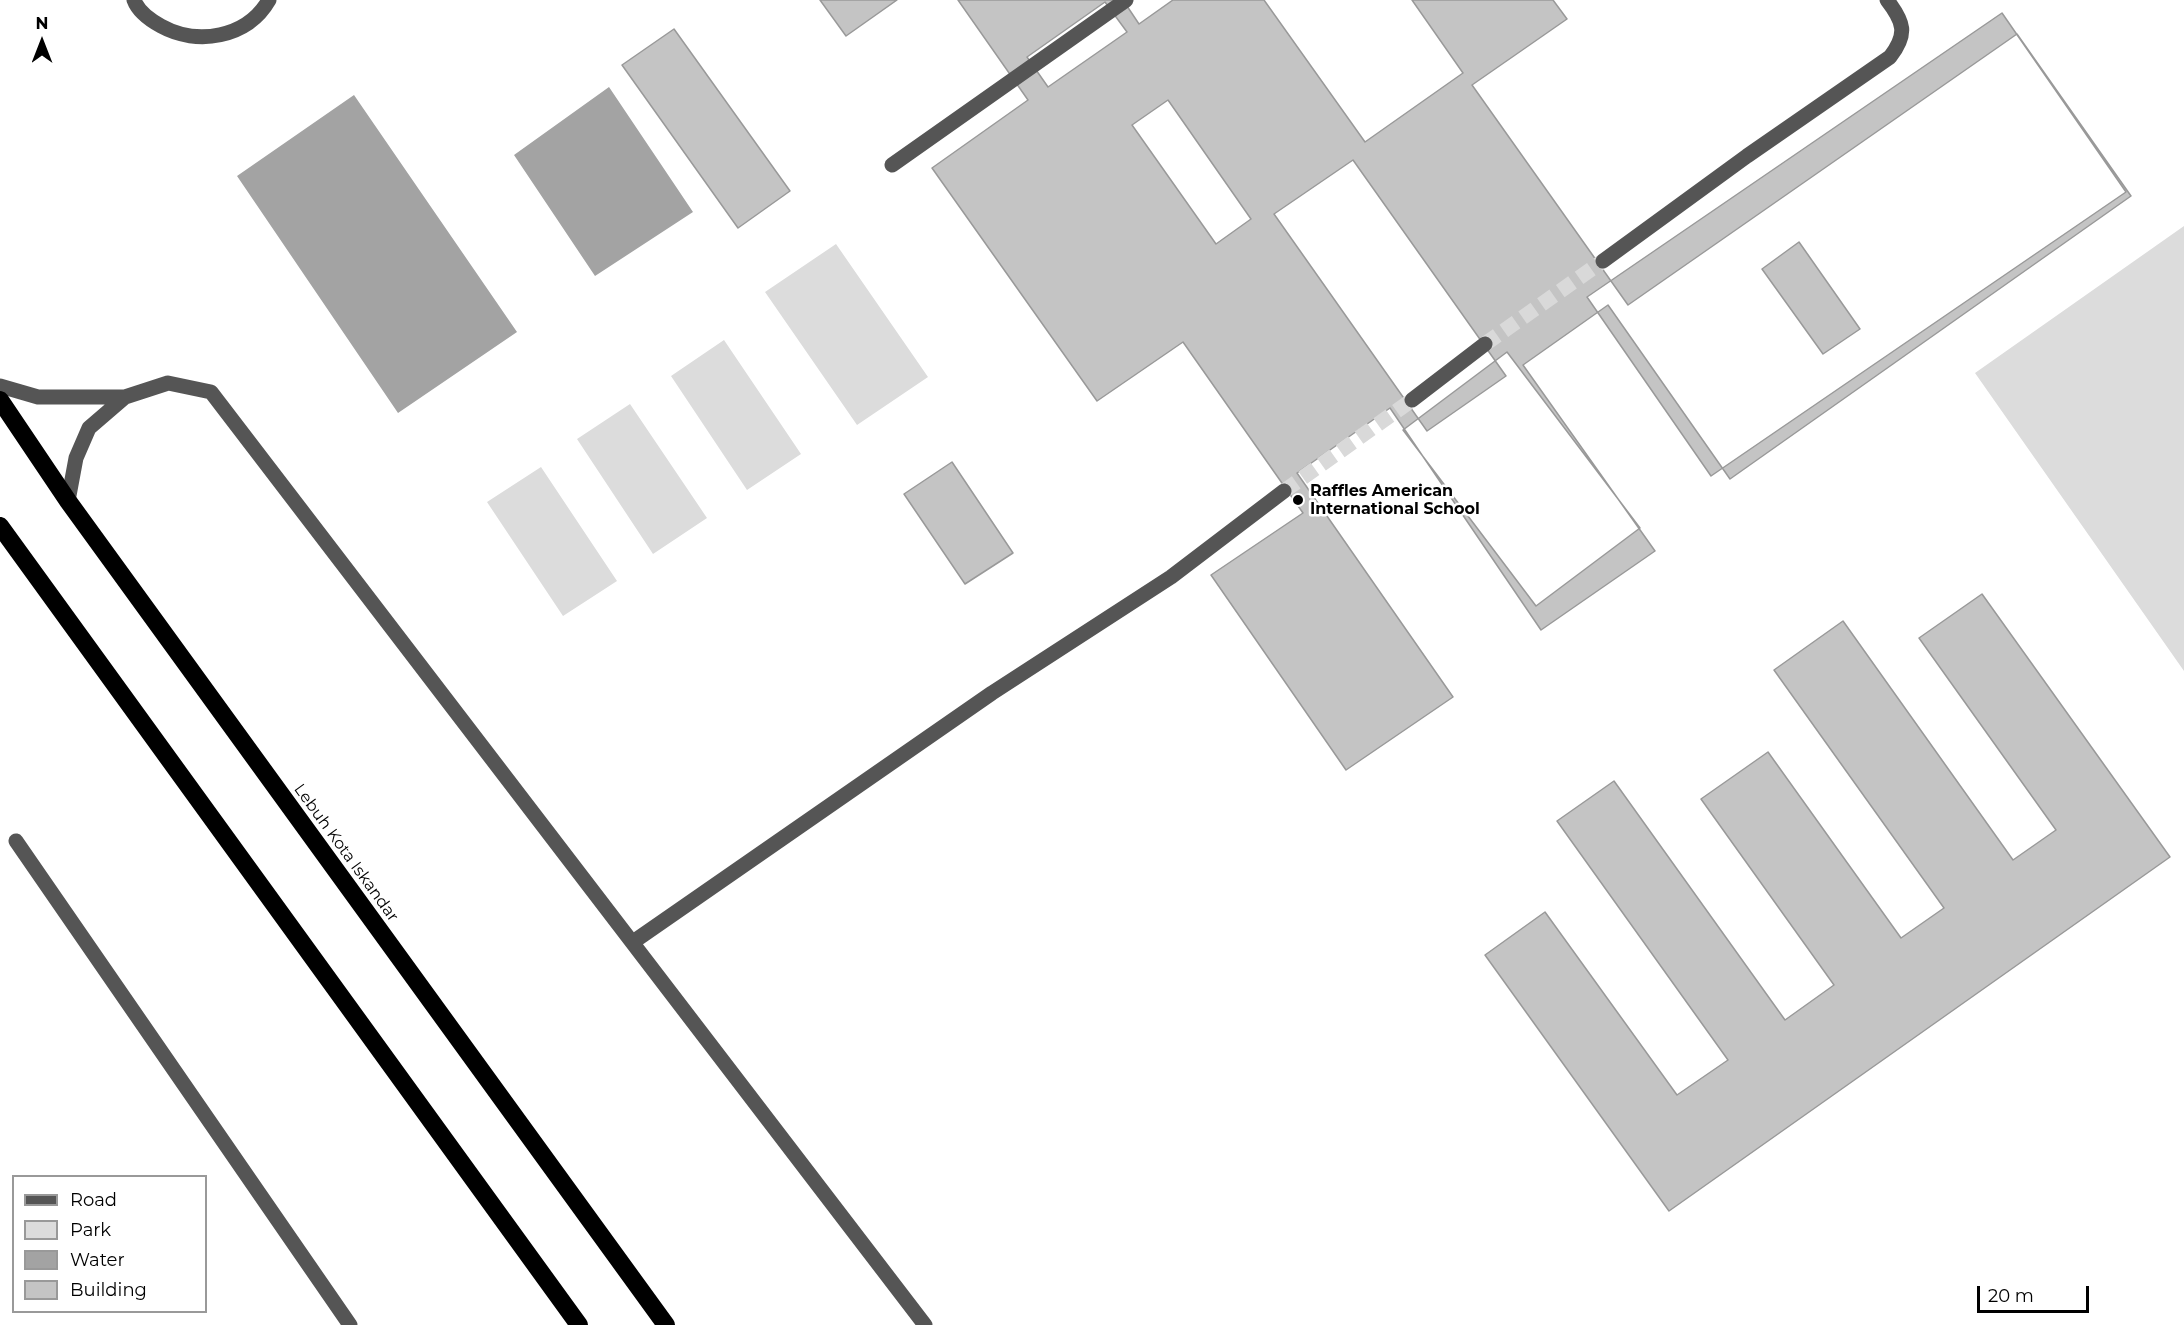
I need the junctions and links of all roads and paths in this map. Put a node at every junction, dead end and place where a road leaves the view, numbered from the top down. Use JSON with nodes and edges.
{"nodes":[{"id":1,"x":134,"y":0,"type":"edge"},
{"id":2,"x":269,"y":0,"type":"edge"},
{"id":3,"x":1126,"y":0,"type":"edge"},
{"id":4,"x":1887,"y":0,"type":"edge"},
{"id":5,"x":892,"y":165,"type":"dead end"},
{"id":6,"x":1603,"y":261,"type":"tunnel mouth"},
{"id":7,"x":1485,"y":344,"type":"tunnel mouth"},
{"id":8,"x":0,"y":386,"type":"edge"},
{"id":9,"x":125,"y":397,"type":"junction"},
{"id":10,"x":0,"y":400,"type":"edge"},
{"id":11,"x":1412,"y":400,"type":"tunnel mouth"},
{"id":12,"x":1284,"y":491,"type":"tunnel mouth"},
{"id":13,"x":68,"y":501,"type":"junction"},
{"id":14,"x":1,"y":527,"type":"edge"},
{"id":15,"x":16,"y":841,"type":"dead end"},
{"id":16,"x":633,"y":942,"type":"junction"},
{"id":17,"x":350,"y":1325,"type":"edge"},
{"id":18,"x":579,"y":1325,"type":"edge"},
{"id":19,"x":666,"y":1325,"type":"edge"},
{"id":20,"x":925,"y":1325,"type":"edge"}],
"edges":[{"from":1,"to":2,"type":"lane"},
{"from":3,"to":5,"type":"lane"},
{"from":4,"to":6,"type":"lane"},
{"from":7,"to":11,"type":"lane"},
{"from":8,"to":9,"type":"lane"},
{"from":9,"to":13,"type":"lane"},
{"from":9,"to":16,"type":"lane"},
{"from":10,"to":13,"type":"highway","name":"Lebuh Kota Iskandar"},
{"from":12,"to":16,"type":"lane"},
{"from":13,"to":19,"type":"highway","name":"Lebuh Kota Iskandar"},
{"from":14,"to":18,"type":"highway"},
{"from":15,"to":17,"type":"lane"},
{"from":16,"to":20,"type":"lane"}]}
